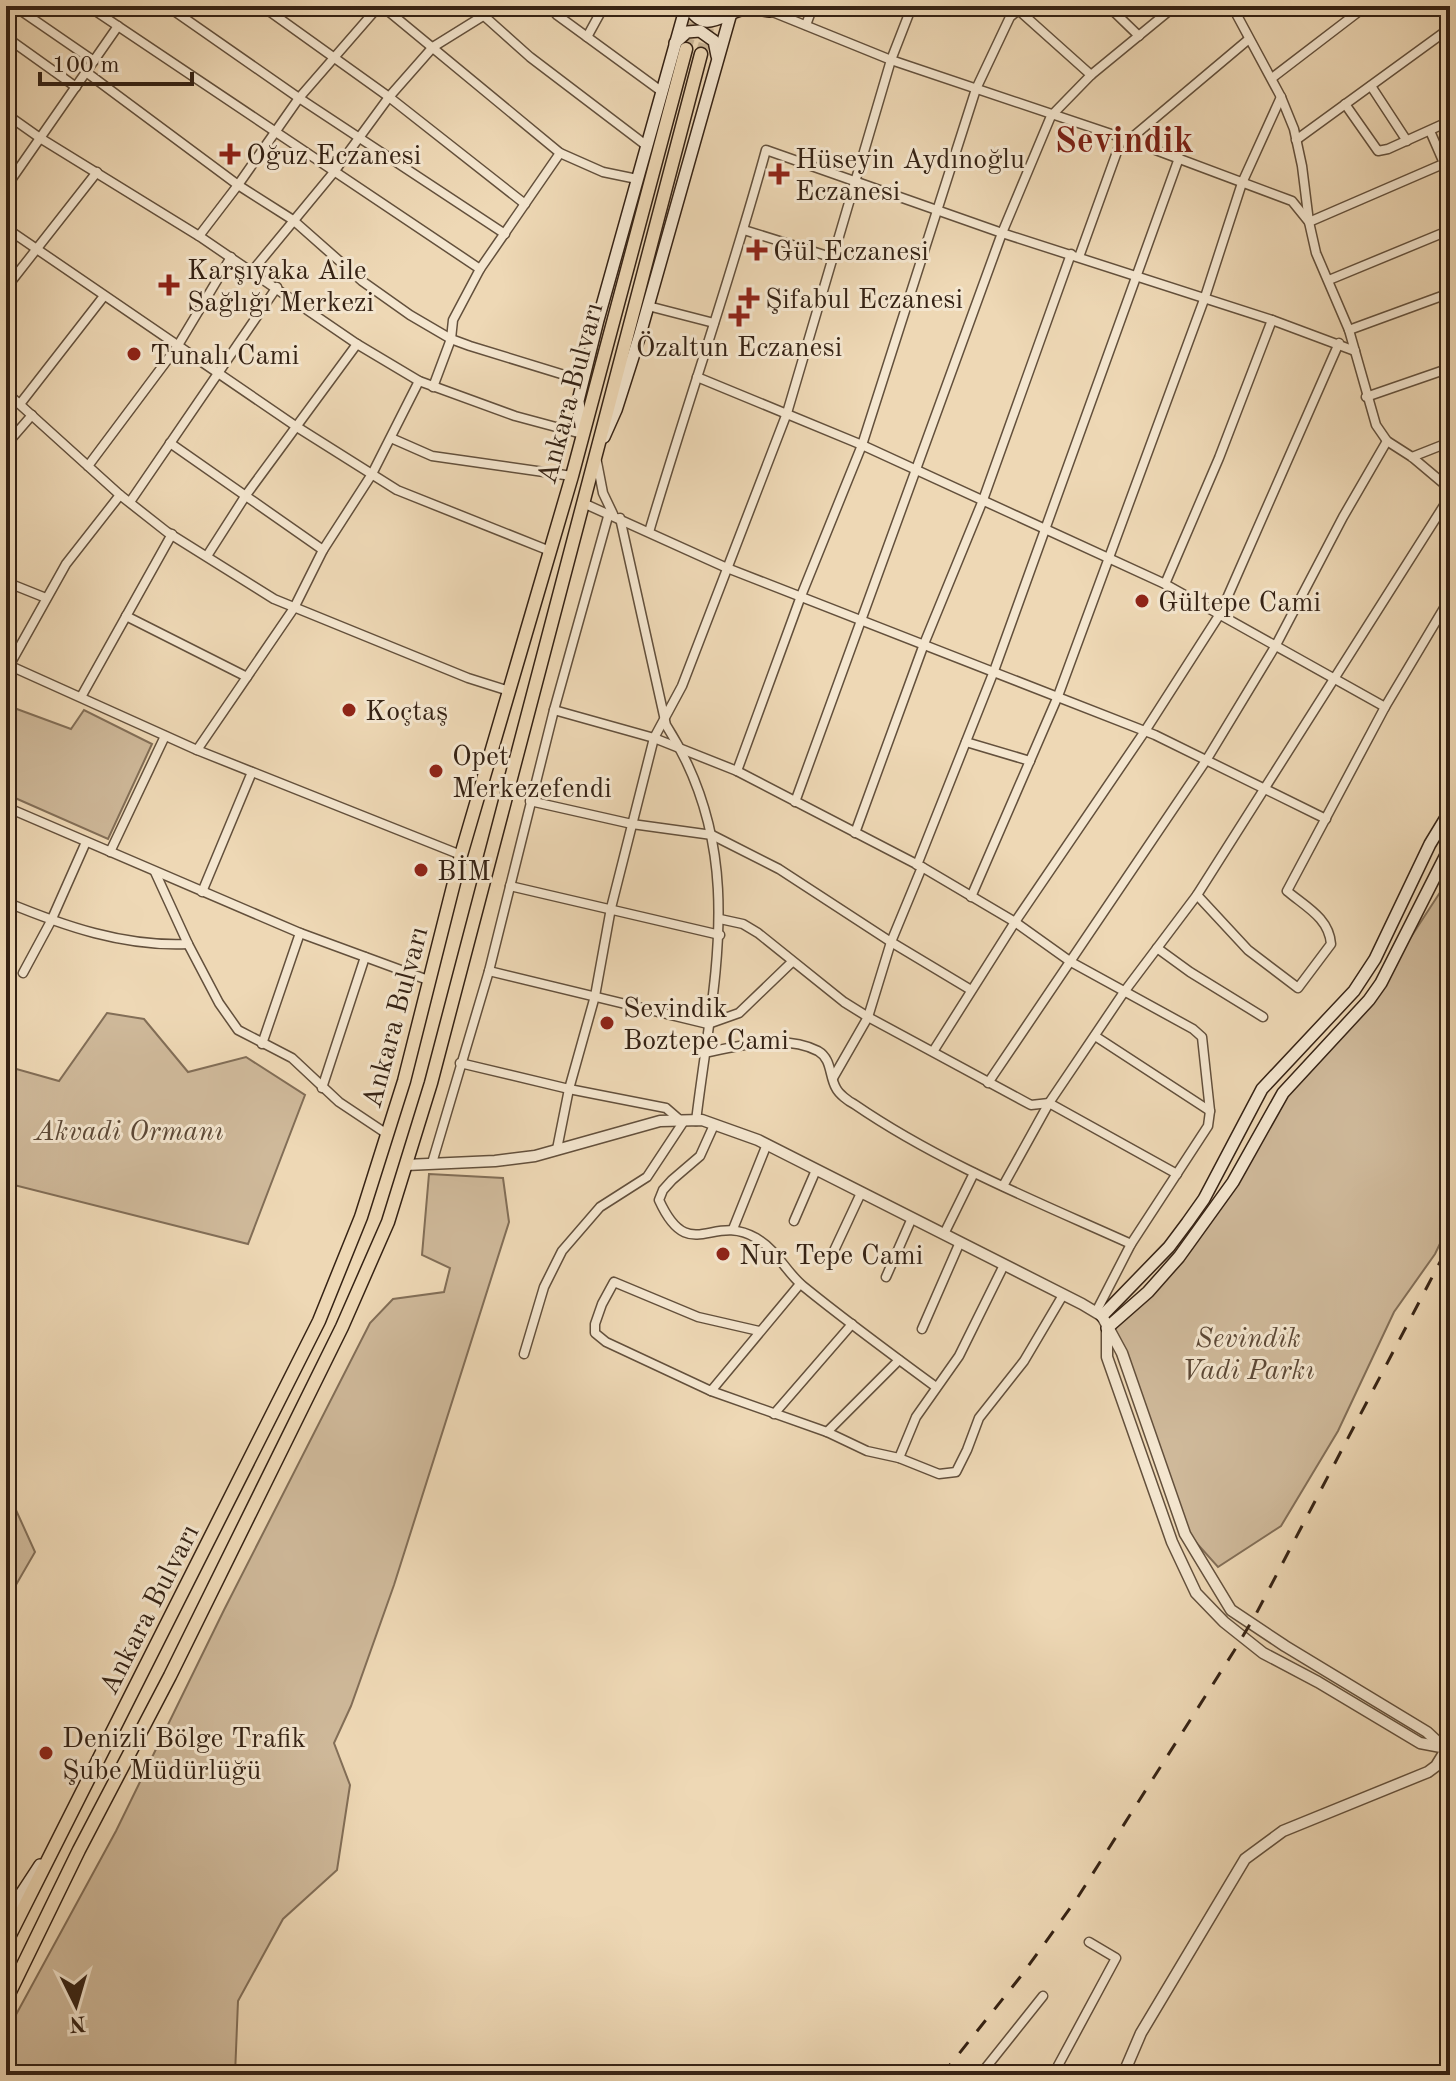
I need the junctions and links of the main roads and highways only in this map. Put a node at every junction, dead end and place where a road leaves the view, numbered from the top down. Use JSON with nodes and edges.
{"nodes":[{"id":1,"x":687,"y":6,"type":"edge"},
{"id":2,"x":767,"y":8,"type":"edge"},
{"id":3,"x":732,"y":11,"type":"edge"},
{"id":4,"x":673,"y":45,"type":"junction"},
{"id":5,"x":686,"y":49,"type":"tunnel mouth"},
{"id":6,"x":701,"y":54,"type":"tunnel mouth"},
{"id":7,"x":718,"y":60,"type":"junction"},
{"id":8,"x":582,"y":434,"type":"junction"},
{"id":9,"x":596,"y":456,"type":"junction"},
{"id":10,"x":1450,"y":811,"type":"edge"},
{"id":11,"x":1450,"y":847,"type":"edge"},
{"id":12,"x":1445,"y":859,"type":"edge"},
{"id":13,"x":1099,"y":1314,"type":"road end"},
{"id":14,"x":1107,"y":1328,"type":"road end"},
{"id":15,"x":54,"y":1845,"type":"junction"},
{"id":16,"x":6,"y":1917,"type":"edge"},
{"id":17,"x":6,"y":1943,"type":"edge"},
{"id":18,"x":6,"y":2000,"type":"edge"}],
"edges":[{"from":1,"to":3,"type":"main road"},
{"from":1,"to":4,"type":"main road"},
{"from":2,"to":3,"type":"main road"},
{"from":3,"to":7,"type":"main road"},
{"from":4,"to":7,"type":"main road"},
{"from":4,"to":8,"type":"main road"},
{"from":5,"to":8,"type":"main road","name":"Ankara Bulvarı"},
{"from":6,"to":9,"type":"main road","name":"Ankara Bulvarı"},
{"from":7,"to":9,"type":"main road"},
{"from":8,"to":15,"type":"main road","name":"Ankara Bulvarı"},
{"from":9,"to":18,"type":"main road","name":"Ankara Bulvarı"},
{"from":10,"to":13,"type":"main road"},
{"from":11,"to":12,"type":"main road"},
{"from":12,"to":14,"type":"main road"},
{"from":15,"to":16,"type":"main road"},
{"from":15,"to":17,"type":"main road","name":"Ankara Bulvarı"}]}
